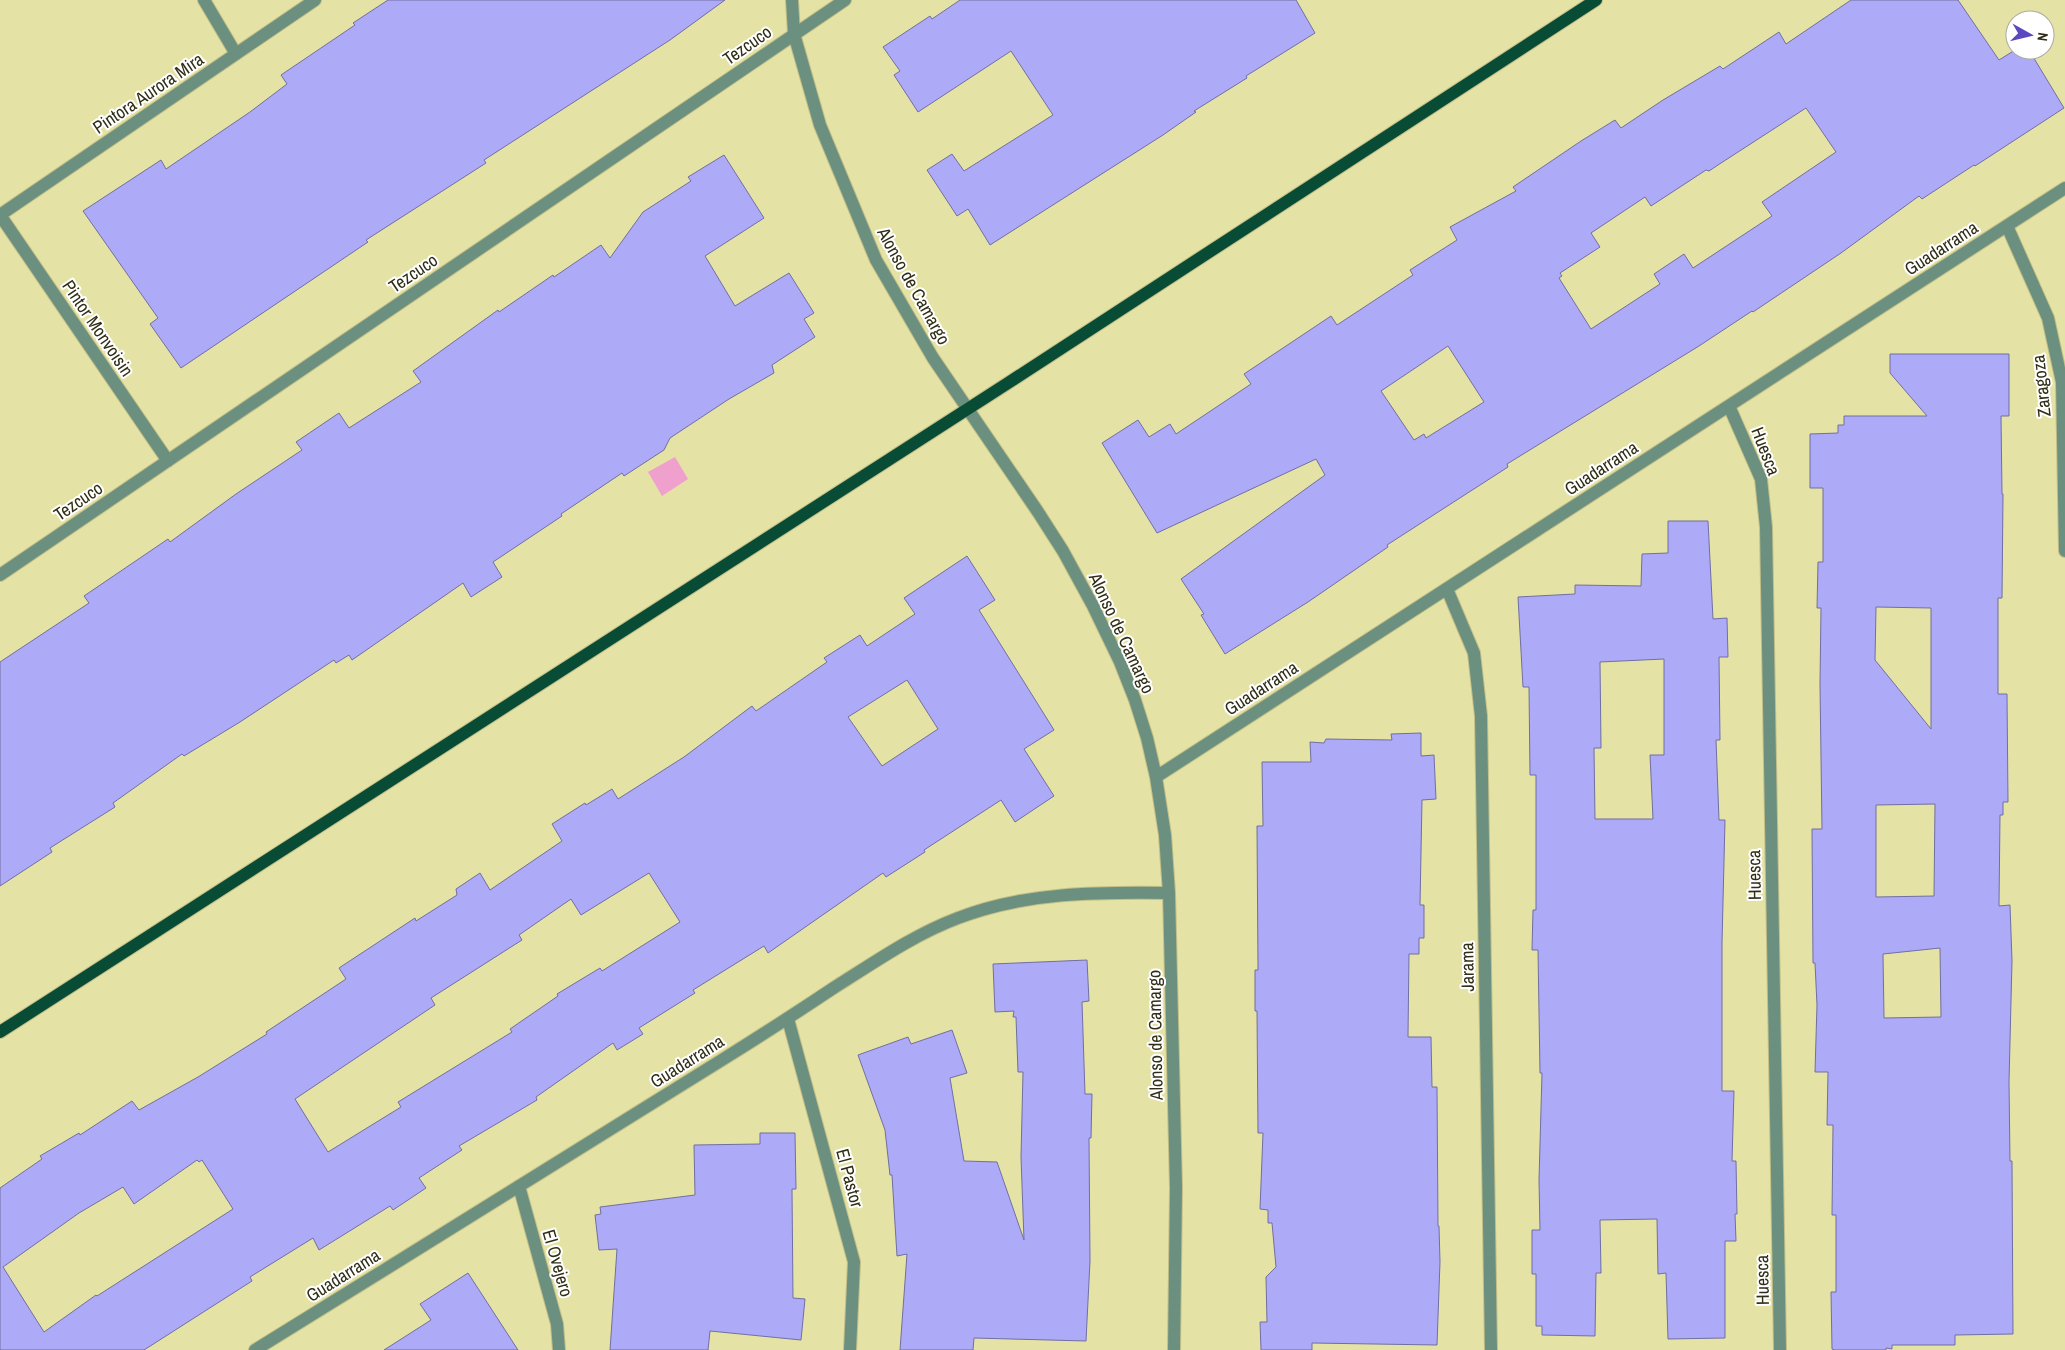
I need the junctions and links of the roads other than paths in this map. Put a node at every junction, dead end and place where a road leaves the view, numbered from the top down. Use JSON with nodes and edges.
{"nodes":[{"id":1,"x":204,"y":0,"type":"edge"},
{"id":2,"x":316,"y":0,"type":"edge"},
{"id":3,"x":792,"y":0,"type":"edge"},
{"id":4,"x":845,"y":0,"type":"edge"},
{"id":5,"x":1596,"y":0,"type":"edge"},
{"id":6,"x":794,"y":34,"type":"junction"},
{"id":7,"x":236,"y":54,"type":"junction"},
{"id":8,"x":2065,"y":188,"type":"edge"},
{"id":9,"x":0,"y":215,"type":"edge"},
{"id":10,"x":2007,"y":226,"type":"junction"},
{"id":11,"x":1729,"y":406,"type":"junction"},
{"id":12,"x":966,"y":409,"type":"junction"},
{"id":13,"x":168,"y":460,"type":"junction"},
{"id":14,"x":2065,"y":551,"type":"edge"},
{"id":15,"x":0,"y":574,"type":"edge"},
{"id":16,"x":1447,"y":589,"type":"junction"},
{"id":17,"x":1156,"y":777,"type":"junction"},
{"id":18,"x":1169,"y":893,"type":"junction"},
{"id":19,"x":788,"y":1019,"type":"junction"},
{"id":20,"x":0,"y":1032,"type":"edge"},
{"id":21,"x":519,"y":1186,"type":"junction"},
{"id":22,"x":255,"y":1350,"type":"edge"},
{"id":23,"x":559,"y":1350,"type":"edge"},
{"id":24,"x":850,"y":1350,"type":"edge"},
{"id":25,"x":1174,"y":1350,"type":"edge"},
{"id":26,"x":1491,"y":1350,"type":"edge"},
{"id":27,"x":1780,"y":1350,"type":"edge"}],
"edges":[{"from":1,"to":7,"type":"street"},
{"from":2,"to":7,"type":"street","name":"Pintora Aurora Mira"},
{"from":3,"to":6,"type":"street","name":"Alonso de Camargo"},
{"from":4,"to":6,"type":"street","name":"Tezcuco"},
{"from":5,"to":12,"type":"main road"},
{"from":6,"to":12,"type":"street","name":"Alonso de Camargo"},
{"from":6,"to":13,"type":"street","name":"Tezcuco"},
{"from":7,"to":9,"type":"street","name":"Pintora Aurora Mira"},
{"from":8,"to":10,"type":"street","name":"Guadarrama"},
{"from":9,"to":13,"type":"street","name":"Pintor Monvoisin"},
{"from":10,"to":11,"type":"street","name":"Guadarrama"},
{"from":10,"to":14,"type":"street","name":"Zaragoza"},
{"from":11,"to":16,"type":"street","name":"Guadarrama"},
{"from":11,"to":27,"type":"street","name":"Huesca"},
{"from":12,"to":17,"type":"street","name":"Alonso de Camargo"},
{"from":12,"to":20,"type":"main road"},
{"from":13,"to":15,"type":"street","name":"Tezcuco"},
{"from":16,"to":17,"type":"street","name":"Guadarrama"},
{"from":16,"to":26,"type":"street","name":"Jarama"},
{"from":17,"to":18,"type":"street","name":"Alonso de Camargo"},
{"from":18,"to":19,"type":"street","name":"Guadarrama"},
{"from":18,"to":25,"type":"street","name":"Alonso de Camargo"},
{"from":19,"to":21,"type":"street","name":"Guadarrama"},
{"from":19,"to":24,"type":"street","name":"El Pastor"},
{"from":21,"to":22,"type":"street","name":"Guadarrama"},
{"from":21,"to":23,"type":"street","name":"El Ovejero"}]}
